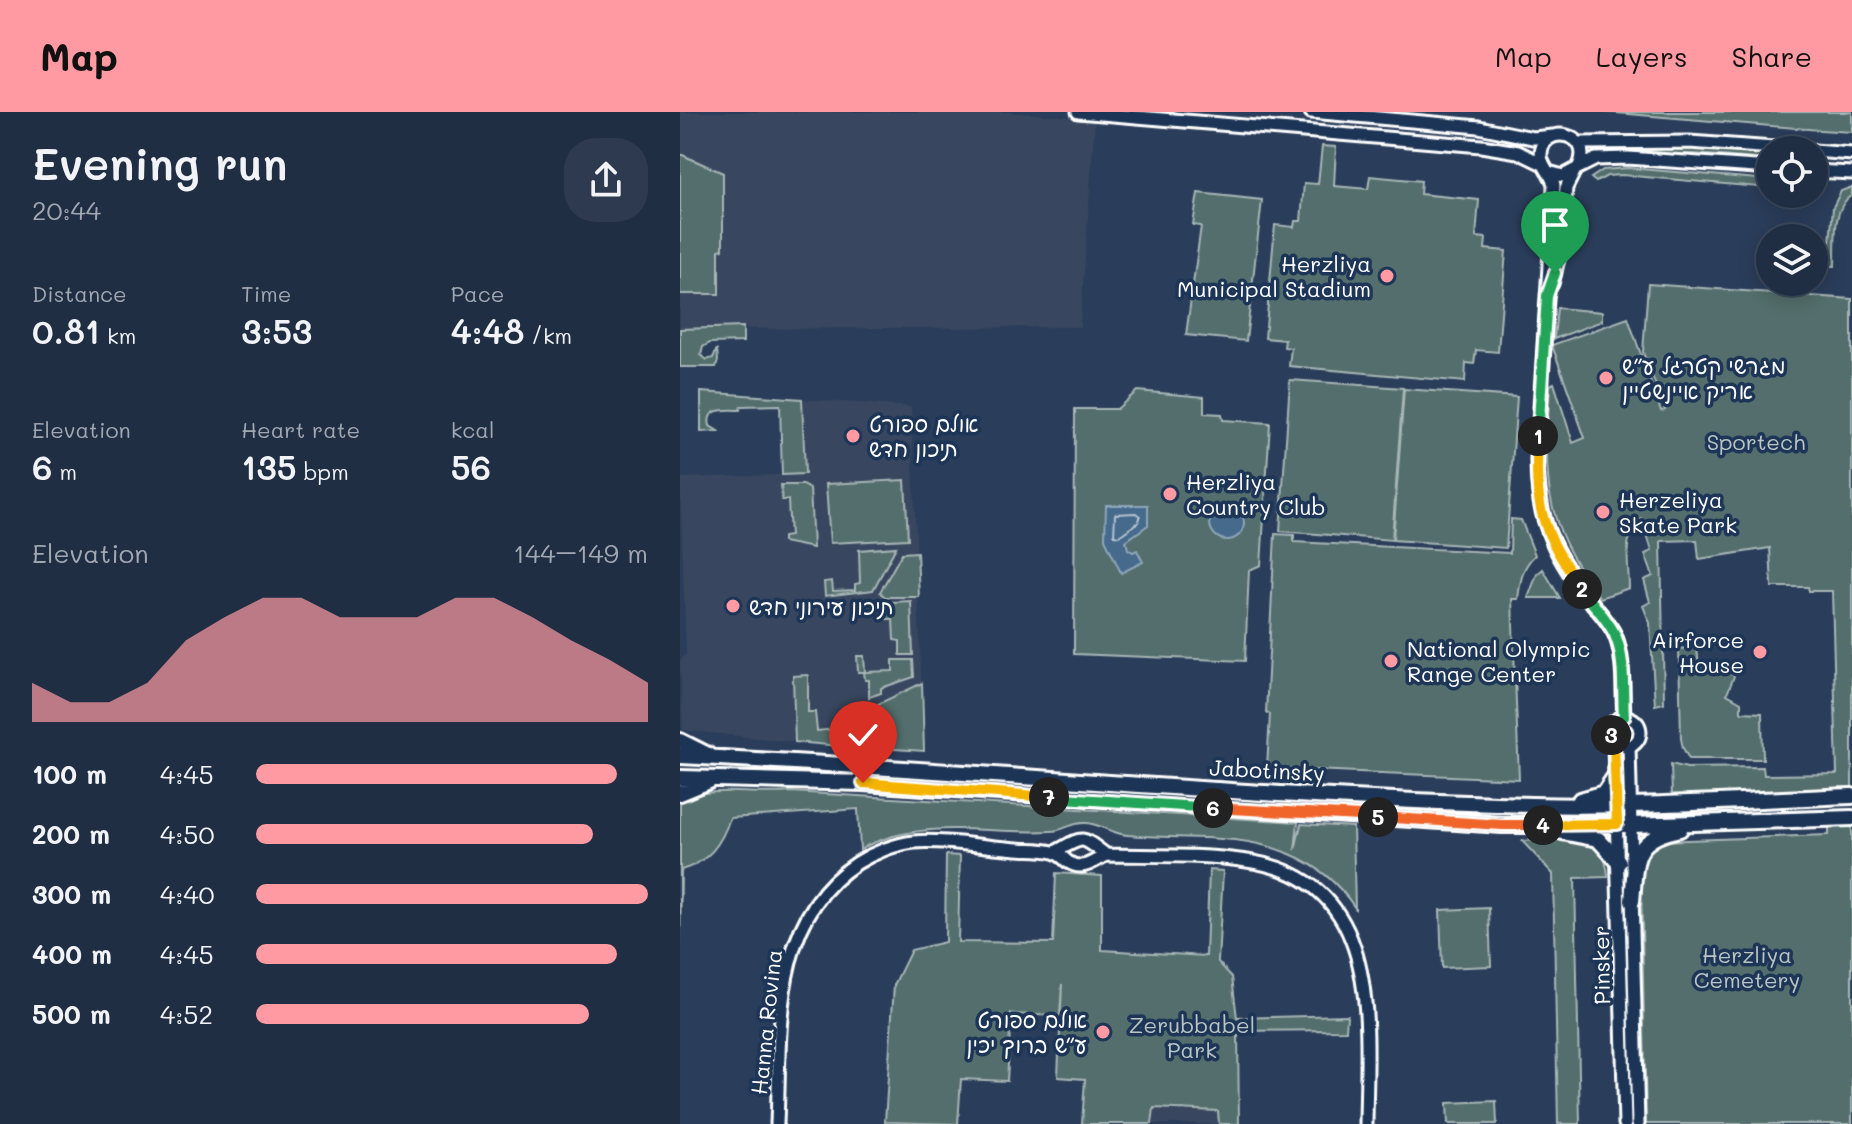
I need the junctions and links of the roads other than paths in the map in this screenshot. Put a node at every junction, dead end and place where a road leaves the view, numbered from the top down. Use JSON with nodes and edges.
{"nodes":[{"id":1,"x":1078,"y":112,"type":"edge"},
{"id":2,"x":1311,"y":112,"type":"edge"},
{"id":3,"x":1554,"y":136,"type":"junction"},
{"id":4,"x":1578,"y":143,"type":"junction"},
{"id":5,"x":1756,"y":147,"type":"edge"},
{"id":6,"x":1828,"y":152,"type":"edge"},
{"id":7,"x":1852,"y":154,"type":"edge"},
{"id":8,"x":1756,"y":167,"type":"edge"},
{"id":9,"x":1547,"y":169,"type":"junction"},
{"id":10,"x":1576,"y":170,"type":"junction"},
{"id":11,"x":1828,"y":172,"type":"edge"},
{"id":12,"x":1852,"y":173,"type":"edge"},
{"id":13,"x":1547,"y":289,"type":"junction"},
{"id":14,"x":1624,"y":717,"type":"junction"},
{"id":15,"x":680,"y":741,"type":"edge"},
{"id":16,"x":1614,"y":742,"type":"junction"},
{"id":17,"x":1629,"y":746,"type":"junction"},
{"id":18,"x":680,"y":756,"type":"edge"},
{"id":19,"x":712,"y":757,"type":"junction"},
{"id":20,"x":1616,"y":775,"type":"junction"},
{"id":21,"x":680,"y":778,"type":"edge"},
{"id":22,"x":712,"y":780,"type":"junction"},
{"id":23,"x":680,"y":793,"type":"edge"},
{"id":24,"x":1852,"y":796,"type":"edge"},
{"id":25,"x":1565,"y":805,"type":"junction"},
{"id":26,"x":1624,"y":805,"type":"junction"},
{"id":27,"x":1852,"y":818,"type":"edge"},
{"id":28,"x":1712,"y":822,"type":"junction"},
{"id":29,"x":1624,"y":824,"type":"junction"},
{"id":30,"x":1502,"y":825,"type":"junction"},
{"id":31,"x":1055,"y":852,"type":"junction"},
{"id":32,"x":1106,"y":855,"type":"junction"},
{"id":33,"x":1619,"y":862,"type":"junction"},
{"id":34,"x":1632,"y":901,"type":"junction"},
{"id":35,"x":777,"y":1124,"type":"edge"},
{"id":36,"x":1366,"y":1124,"type":"edge"},
{"id":37,"x":1625,"y":1124,"type":"edge"},
{"id":38,"x":1638,"y":1124,"type":"edge"}],
"edges":[{"from":1,"to":9,"type":"street"},
{"from":2,"to":3,"type":"street"},
{"from":3,"to":4,"type":"street"},
{"from":3,"to":9,"type":"street"},
{"from":4,"to":5,"type":"street"},
{"from":4,"to":10,"type":"street"},
{"from":6,"to":7,"type":"street"},
{"from":8,"to":10,"type":"street"},
{"from":9,"to":10,"type":"street"},
{"from":9,"to":13,"type":"street"},
{"from":10,"to":13,"type":"street"},
{"from":11,"to":12,"type":"street"},
{"from":13,"to":14,"type":"street"},
{"from":14,"to":16,"type":"street"},
{"from":14,"to":17,"type":"street"},
{"from":15,"to":19,"type":"main road"},
{"from":16,"to":17,"type":"street"},
{"from":16,"to":20,"type":"street"},
{"from":17,"to":26,"type":"street"},
{"from":18,"to":19,"type":"main road","name":"Jabotinsky"},
{"from":19,"to":25,"type":"main road","name":"Jabotinsky"},
{"from":20,"to":25,"type":"main road"},
{"from":20,"to":26,"type":"street"},
{"from":21,"to":22,"type":"main road","name":"Jabotinsky"},
{"from":22,"to":23,"type":"main road"},
{"from":22,"to":30,"type":"main road","name":"Jabotinsky"},
{"from":24,"to":26,"type":"main road","name":"Jabotinsky"},
{"from":25,"to":26,"type":"main road","name":"Jabotinsky"},
{"from":26,"to":29,"type":"street","name":"Pinsker"},
{"from":27,"to":28,"type":"main road","name":"Jabotinsky"},
{"from":28,"to":29,"type":"main road","name":"Jabotinsky"},
{"from":28,"to":34,"type":"main road"},
{"from":29,"to":30,"type":"main road","name":"Jabotinsky"},
{"from":29,"to":33,"type":"street","name":"Pinsker"},
{"from":29,"to":34,"type":"street","name":"Pinsker"},
{"from":30,"to":33,"type":"main road"},
{"from":31,"to":32,"type":"street","name":"Hanna Rovina"},
{"from":31,"to":32,"type":"street","name":"Hanna Rovina"},
{"from":31,"to":35,"type":"street","name":"Hanna Rovina"},
{"from":32,"to":36,"type":"street","name":"Hanna Rovina"},
{"from":33,"to":37,"type":"street","name":"Pinsker"},
{"from":34,"to":38,"type":"street","name":"Pinsker"}]}
